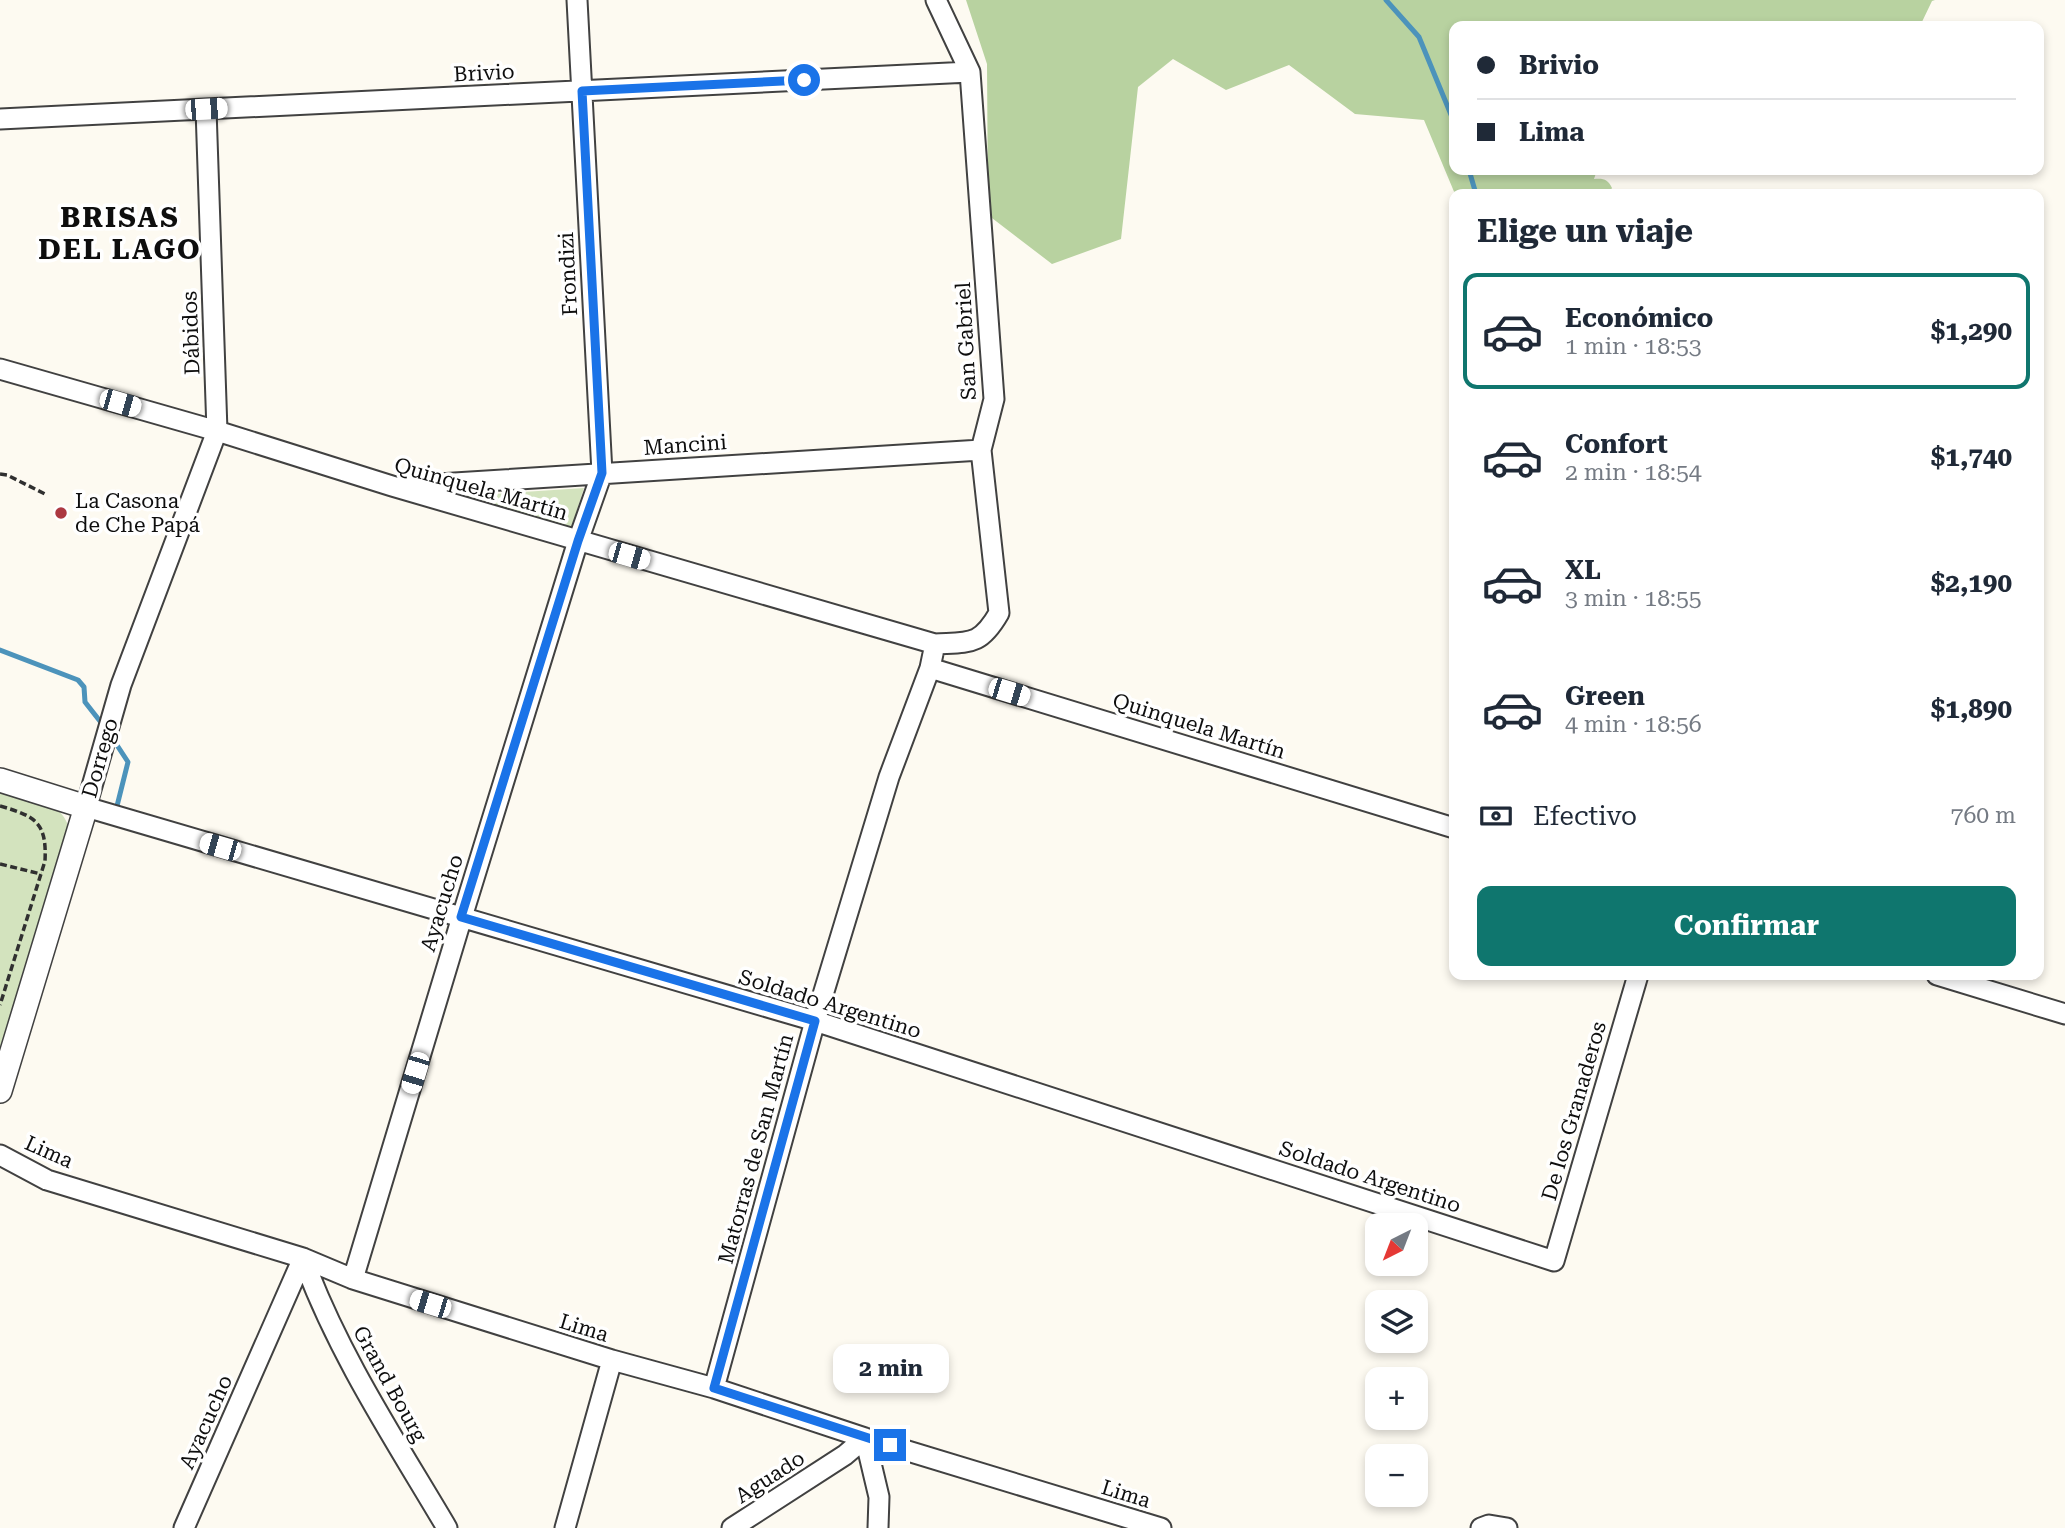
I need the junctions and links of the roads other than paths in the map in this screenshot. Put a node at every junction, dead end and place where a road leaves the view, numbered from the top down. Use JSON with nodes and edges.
{"nodes":[{"id":1,"x":577,"y":0,"type":"edge"},
{"id":2,"x":936,"y":0,"type":"edge"},
{"id":3,"x":970,"y":72,"type":"junction"},
{"id":4,"x":582,"y":91,"type":"junction"},
{"id":5,"x":206,"y":109,"type":"junction"},
{"id":6,"x":0,"y":119,"type":"edge"},
{"id":7,"x":0,"y":369,"type":"edge"},
{"id":8,"x":217,"y":431,"type":"junction"},
{"id":9,"x":981,"y":450,"type":"junction"},
{"id":10,"x":602,"y":473,"type":"junction"},
{"id":11,"x":392,"y":486,"type":"junction"},
{"id":12,"x":578,"y":541,"type":"junction"},
{"id":13,"x":935,"y":644,"type":"junction"},
{"id":14,"x":930,"y":668,"type":"junction"},
{"id":15,"x":0,"y":780,"type":"edge"},
{"id":16,"x":86,"y":807,"type":"junction"},
{"id":17,"x":1449,"y":826,"type":"edge"},
{"id":18,"x":461,"y":917,"type":"junction"},
{"id":19,"x":1637,"y":980,"type":"edge"},
{"id":20,"x":1953,"y":980,"type":"edge"},
{"id":21,"x":2065,"y":1014,"type":"edge"},
{"id":22,"x":815,"y":1021,"type":"junction"},
{"id":23,"x":0,"y":1090,"type":"edge"},
{"id":24,"x":0,"y":1155,"type":"edge"},
{"id":25,"x":303,"y":1258,"type":"junction"},
{"id":26,"x":1554,"y":1261,"type":"joint"},
{"id":27,"x":353,"y":1279,"type":"junction"},
{"id":28,"x":612,"y":1360,"type":"junction"},
{"id":29,"x":714,"y":1388,"type":"junction"},
{"id":30,"x":865,"y":1437,"type":"junction"},
{"id":31,"x":184,"y":1528,"type":"edge"},
{"id":32,"x":447,"y":1528,"type":"edge"},
{"id":33,"x":565,"y":1528,"type":"edge"},
{"id":34,"x":732,"y":1528,"type":"edge"},
{"id":35,"x":878,"y":1528,"type":"edge"},
{"id":36,"x":1161,"y":1528,"type":"edge"},
{"id":37,"x":1481,"y":1528,"type":"edge"},
{"id":38,"x":1507,"y":1528,"type":"edge"}],
"edges":[{"from":1,"to":4,"type":"street","name":"Frondizi"},
{"from":2,"to":3,"type":"street"},
{"from":3,"to":4,"type":"street","name":"Brivio"},
{"from":3,"to":9,"type":"street","name":"San Gabriel"},
{"from":4,"to":5,"type":"street","name":"Brivio"},
{"from":4,"to":10,"type":"street","name":"Frondizi"},
{"from":5,"to":6,"type":"street","name":"Brivio"},
{"from":5,"to":8,"type":"street","name":"Dábidos"},
{"from":7,"to":8,"type":"street","name":"Quinquela Martín"},
{"from":8,"to":11,"type":"street","name":"Quinquela Martín"},
{"from":8,"to":16,"type":"street","name":"Dorrego"},
{"from":9,"to":10,"type":"street","name":"Mancini"},
{"from":9,"to":13,"type":"street","name":"San Gabriel"},
{"from":10,"to":11,"type":"street","name":"Mancini"},
{"from":10,"to":12,"type":"street","name":"Frondizi"},
{"from":11,"to":12,"type":"street","name":"Quinquela Martín"},
{"from":12,"to":13,"type":"street","name":"Quinquela Martín"},
{"from":12,"to":18,"type":"street","name":"Ayacucho"},
{"from":13,"to":14,"type":"street","name":"Matorras de San Martín"},
{"from":14,"to":17,"type":"street","name":"Quinquela Martín"},
{"from":14,"to":22,"type":"street","name":"Matorras de San Martín"},
{"from":15,"to":16,"type":"street"},
{"from":16,"to":18,"type":"street","name":"Soldado Argentino"},
{"from":16,"to":23,"type":"street","name":"Dorrego"},
{"from":18,"to":22,"type":"street","name":"Soldado Argentino"},
{"from":18,"to":27,"type":"street","name":"Ayacucho"},
{"from":19,"to":26,"type":"street","name":"De los Granaderos"},
{"from":20,"to":21,"type":"street"},
{"from":22,"to":26,"type":"street","name":"Soldado Argentino"},
{"from":22,"to":29,"type":"street","name":"Matorras de San Martín"},
{"from":24,"to":25,"type":"street","name":"Lima"},
{"from":25,"to":27,"type":"street","name":"Lima"},
{"from":25,"to":31,"type":"street","name":"Ayacucho"},
{"from":25,"to":32,"type":"street","name":"Grand Bourg"},
{"from":27,"to":28,"type":"street","name":"Lima"},
{"from":28,"to":29,"type":"street","name":"Lima"},
{"from":28,"to":33,"type":"street"},
{"from":29,"to":30,"type":"street","name":"Lima"},
{"from":30,"to":34,"type":"street","name":"Aguado"},
{"from":30,"to":35,"type":"street"},
{"from":30,"to":36,"type":"street","name":"Lima"},
{"from":37,"to":38,"type":"street"}]}
